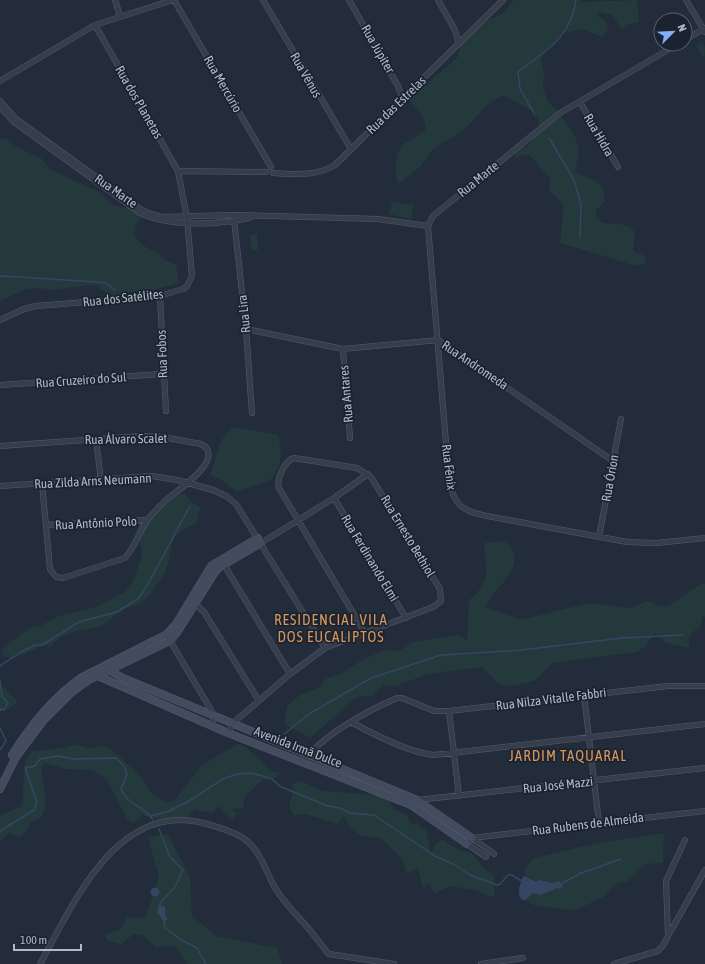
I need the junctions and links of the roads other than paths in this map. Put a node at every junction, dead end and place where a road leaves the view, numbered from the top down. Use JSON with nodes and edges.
{"nodes":[{"id":1,"x":114,"y":0,"type":"edge"},
{"id":2,"x":174,"y":0,"type":"edge"},
{"id":3,"x":263,"y":0,"type":"edge"},
{"id":4,"x":349,"y":0,"type":"edge"},
{"id":5,"x":438,"y":0,"type":"edge"},
{"id":6,"x":503,"y":0,"type":"edge"},
{"id":7,"x":686,"y":0,"type":"edge"},
{"id":8,"x":120,"y":16,"type":"junction"},
{"id":9,"x":95,"y":26,"type":"junction"},
{"id":10,"x":704,"y":30,"type":"edge"},
{"id":11,"x":693,"y":36,"type":"edge"},
{"id":12,"x":459,"y":44,"type":"junction"},
{"id":13,"x":664,"y":52,"type":"edge"},
{"id":14,"x":0,"y":81,"type":"edge"},
{"id":15,"x":403,"y":100,"type":"junction"},
{"id":16,"x":0,"y":101,"type":"edge"},
{"id":17,"x":580,"y":102,"type":"junction"},
{"id":18,"x":0,"y":108,"type":"edge"},
{"id":19,"x":351,"y":149,"type":"junction"},
{"id":20,"x":618,"y":167,"type":"dead end"},
{"id":21,"x":191,"y":170,"type":"junction"},
{"id":22,"x":272,"y":170,"type":"junction"},
{"id":23,"x":178,"y":171,"type":"junction"},
{"id":24,"x":181,"y":179,"type":"junction"},
{"id":25,"x":212,"y":215,"type":"junction"},
{"id":26,"x":234,"y":218,"type":"junction"},
{"id":27,"x":187,"y":220,"type":"junction"},
{"id":28,"x":213,"y":222,"type":"junction"},
{"id":29,"x":428,"y":226,"type":"junction"},
{"id":30,"x":160,"y":296,"type":"junction"},
{"id":31,"x":0,"y":320,"type":"edge"},
{"id":32,"x":246,"y":329,"type":"junction"},
{"id":33,"x":438,"y":340,"type":"junction"},
{"id":34,"x":343,"y":349,"type":"junction"},
{"id":35,"x":162,"y":374,"type":"junction"},
{"id":36,"x":0,"y":385,"type":"edge"},
{"id":37,"x":166,"y":411,"type":"dead end"},
{"id":38,"x":252,"y":413,"type":"dead end"},
{"id":39,"x":621,"y":419,"type":"dead end"},
{"id":40,"x":350,"y":438,"type":"dead end"},
{"id":41,"x":96,"y":439,"type":"junction"},
{"id":42,"x":0,"y":446,"type":"edge"},
{"id":43,"x":613,"y":460,"type":"junction"},
{"id":44,"x":368,"y":474,"type":"junction"},
{"id":45,"x":100,"y":481,"type":"junction"},
{"id":46,"x":42,"y":483,"type":"junction"},
{"id":47,"x":188,"y":484,"type":"junction"},
{"id":48,"x":0,"y":486,"type":"edge"},
{"id":49,"x":334,"y":498,"type":"junction"},
{"id":50,"x":147,"y":520,"type":"junction"},
{"id":51,"x":298,"y":520,"type":"junction"},
{"id":52,"x":46,"y":525,"type":"junction"},
{"id":53,"x":599,"y":537,"type":"junction"},
{"id":54,"x":705,"y":538,"type":"edge"},
{"id":55,"x":259,"y":540,"type":"junction"},
{"id":56,"x":223,"y":562,"type":"junction"},
{"id":57,"x":193,"y":602,"type":"junction"},
{"id":58,"x":406,"y":618,"type":"junction"},
{"id":59,"x":365,"y":633,"type":"junction"},
{"id":60,"x":168,"y":638,"type":"junction"},
{"id":61,"x":325,"y":648,"type":"junction"},
{"id":62,"x":106,"y":669,"type":"junction"},
{"id":63,"x":95,"y":674,"type":"junction"},
{"id":64,"x":290,"y":674,"type":"junction"},
{"id":65,"x":705,"y":686,"type":"edge"},
{"id":66,"x":584,"y":695,"type":"junction"},
{"id":67,"x":259,"y":700,"type":"junction"},
{"id":68,"x":449,"y":711,"type":"junction"},
{"id":69,"x":214,"y":715,"type":"junction"},
{"id":70,"x":351,"y":722,"type":"junction"},
{"id":71,"x":233,"y":723,"type":"junction"},
{"id":72,"x":705,"y":724,"type":"edge"},
{"id":73,"x":212,"y":725,"type":"junction"},
{"id":74,"x":228,"y":732,"type":"junction"},
{"id":75,"x":28,"y":738,"type":"junction"},
{"id":76,"x":589,"y":738,"type":"junction"},
{"id":77,"x":454,"y":753,"type":"junction"},
{"id":78,"x":306,"y":759,"type":"junction"},
{"id":79,"x":705,"y":768,"type":"edge"},
{"id":80,"x":0,"y":780,"type":"edge"},
{"id":81,"x":594,"y":781,"type":"junction"},
{"id":82,"x":0,"y":789,"type":"edge"},
{"id":83,"x":459,"y":796,"type":"junction"},
{"id":84,"x":415,"y":803,"type":"junction"},
{"id":85,"x":705,"y":811,"type":"edge"},
{"id":86,"x":599,"y":823,"type":"junction"},
{"id":87,"x":685,"y":840,"type":"dead end"},
{"id":88,"x":469,"y":841,"type":"junction"},
{"id":89,"x":494,"y":854,"type":"dead end"},
{"id":90,"x":486,"y":857,"type":"dead end"},
{"id":91,"x":705,"y":870,"type":"edge"},
{"id":92,"x":668,"y":936,"type":"junction"},
{"id":93,"x":523,"y":958,"type":"dead end"},
{"id":94,"x":40,"y":964,"type":"edge"},
{"id":95,"x":394,"y":964,"type":"edge"},
{"id":96,"x":481,"y":964,"type":"edge"},
{"id":97,"x":614,"y":964,"type":"edge"}],
"edges":[{"from":1,"to":8,"type":"street"},
{"from":2,"to":8,"type":"street"},
{"from":2,"to":22,"type":"street","name":"Rua Mercúrio"},
{"from":3,"to":19,"type":"street","name":"Rua Vênus"},
{"from":4,"to":15,"type":"street","name":"Rua Júpiter"},
{"from":5,"to":12,"type":"street"},
{"from":6,"to":12,"type":"street","name":"Rua das Estrelas"},
{"from":7,"to":10,"type":"street"},
{"from":8,"to":9,"type":"street"},
{"from":9,"to":14,"type":"street"},
{"from":9,"to":23,"type":"street","name":"Rua dos Planetas"},
{"from":10,"to":11,"type":"street"},
{"from":12,"to":15,"type":"street","name":"Rua das Estrelas"},
{"from":13,"to":17,"type":"street","name":"Rua Marte"},
{"from":15,"to":19,"type":"street","name":"Rua das Estrelas"},
{"from":16,"to":27,"type":"street","name":"Rua Marte"},
{"from":17,"to":20,"type":"street","name":"Rua Hidra"},
{"from":17,"to":29,"type":"street","name":"Rua Marte"},
{"from":18,"to":27,"type":"street","name":"Rua Marte"},
{"from":19,"to":22,"type":"street","name":"Rua das Estrelas"},
{"from":21,"to":22,"type":"street","name":"Rua das Estrelas"},
{"from":21,"to":23,"type":"street"},
{"from":21,"to":24,"type":"street"},
{"from":23,"to":24,"type":"street","name":"Rua dos Planetas"},
{"from":24,"to":27,"type":"street","name":"Rua dos Satélites"},
{"from":25,"to":26,"type":"street","name":"Rua Marte"},
{"from":25,"to":27,"type":"street","name":"Rua Marte"},
{"from":25,"to":28,"type":"street"},
{"from":26,"to":28,"type":"street","name":"Rua Marte"},
{"from":26,"to":29,"type":"street","name":"Rua Marte"},
{"from":26,"to":32,"type":"street","name":"Rua Lira"},
{"from":27,"to":28,"type":"street","name":"Rua Marte"},
{"from":27,"to":30,"type":"street","name":"Rua dos Satélites"},
{"from":29,"to":33,"type":"street","name":"Rua Fênix"},
{"from":30,"to":31,"type":"street","name":"Rua dos Satélites"},
{"from":30,"to":35,"type":"street","name":"Rua Fobos"},
{"from":32,"to":34,"type":"street","name":"Rua Andromeda"},
{"from":32,"to":38,"type":"street","name":"Rua Lira"},
{"from":33,"to":34,"type":"street","name":"Rua Andromeda"},
{"from":33,"to":43,"type":"street","name":"Rua Andromeda"},
{"from":33,"to":53,"type":"street","name":"Rua Fênix"},
{"from":34,"to":40,"type":"street","name":"Rua Antares"},
{"from":35,"to":36,"type":"street","name":"Rua Cruzeiro do Sul"},
{"from":35,"to":37,"type":"street","name":"Rua Fobos"},
{"from":39,"to":43,"type":"street","name":"Rua Órion"},
{"from":41,"to":42,"type":"street","name":"Rua Álvaro Scalet"},
{"from":41,"to":45,"type":"street"},
{"from":41,"to":47,"type":"street","name":"Rua Álvaro Scalet"},
{"from":43,"to":53,"type":"street","name":"Rua Órion"},
{"from":44,"to":49,"type":"street"},
{"from":44,"to":51,"type":"street"},
{"from":44,"to":58,"type":"street","name":"Rua Ernesto Bethiol"},
{"from":45,"to":46,"type":"street","name":"Rua Zilda Arns Neumann"},
{"from":45,"to":47,"type":"street","name":"Rua Zilda Arns Neumann"},
{"from":46,"to":48,"type":"street","name":"Rua Zilda Arns Neumann"},
{"from":46,"to":52,"type":"street"},
{"from":47,"to":50,"type":"street"},
{"from":47,"to":55,"type":"street","name":"Rua Zilda Arns Neumann"},
{"from":49,"to":51,"type":"street"},
{"from":49,"to":58,"type":"street","name":"Rua Ferdinando Elmi"},
{"from":50,"to":52,"type":"street","name":"Rua Antônio Polo"},
{"from":50,"to":52,"type":"street"},
{"from":51,"to":55,"type":"street"},
{"from":51,"to":59,"type":"street"},
{"from":53,"to":54,"type":"street","name":"Rua Fênix"},
{"from":55,"to":56,"type":"street"},
{"from":55,"to":61,"type":"street","name":"Rua Zilda Arns Neumann"},
{"from":56,"to":57,"type":"street"},
{"from":56,"to":64,"type":"street"},
{"from":57,"to":60,"type":"street"},
{"from":57,"to":67,"type":"street"},
{"from":58,"to":59,"type":"street"},
{"from":59,"to":61,"type":"street"},
{"from":60,"to":62,"type":"street"},
{"from":60,"to":69,"type":"street"},
{"from":61,"to":64,"type":"street"},
{"from":62,"to":63,"type":"street"},
{"from":62,"to":69,"type":"street","name":"Avenida Irmã Dulce"},
{"from":63,"to":73,"type":"street","name":"Avenida Irmã Dulce"},
{"from":63,"to":75,"type":"street"},
{"from":64,"to":67,"type":"street"},
{"from":65,"to":66,"type":"street","name":"Rua Nilza Vitalle Fabbri"},
{"from":66,"to":68,"type":"street","name":"Rua Nilza Vitalle Fabbri"},
{"from":66,"to":76,"type":"street"},
{"from":67,"to":71,"type":"street"},
{"from":68,"to":70,"type":"street","name":"Rua Nilza Vitalle Fabbri"},
{"from":68,"to":77,"type":"street"},
{"from":69,"to":71,"type":"street","name":"Avenida Irmã Dulce"},
{"from":69,"to":73,"type":"street"},
{"from":70,"to":77,"type":"street"},
{"from":70,"to":78,"type":"street"},
{"from":71,"to":74,"type":"street"},
{"from":71,"to":78,"type":"street","name":"Avenida Irmã Dulce"},
{"from":72,"to":76,"type":"street"},
{"from":73,"to":74,"type":"street","name":"Avenida Irmã Dulce"},
{"from":74,"to":78,"type":"street","name":"Avenida Irmã Dulce"},
{"from":75,"to":80,"type":"street"},
{"from":75,"to":82,"type":"street"},
{"from":76,"to":77,"type":"street"},
{"from":76,"to":81,"type":"street"},
{"from":77,"to":83,"type":"street"},
{"from":78,"to":84,"type":"street","name":"Avenida Irmã Dulce"},
{"from":79,"to":81,"type":"street","name":"Rua José Mazzi"},
{"from":81,"to":83,"type":"street","name":"Rua José Mazzi"},
{"from":81,"to":86,"type":"street"},
{"from":83,"to":84,"type":"street","name":"Rua José Mazzi"},
{"from":84,"to":88,"type":"street","name":"Avenida Irmã Dulce"},
{"from":85,"to":86,"type":"street","name":"Rua Rubens de Almeida"},
{"from":86,"to":88,"type":"street","name":"Rua Rubens de Almeida"},
{"from":87,"to":92,"type":"street"},
{"from":88,"to":89,"type":"street","name":"Avenida Irmã Dulce"},
{"from":88,"to":90,"type":"street","name":"Avenida Irmã Dulce"},
{"from":91,"to":92,"type":"street"},
{"from":92,"to":97,"type":"street"},
{"from":93,"to":96,"type":"street"},
{"from":94,"to":95,"type":"street"}]}
